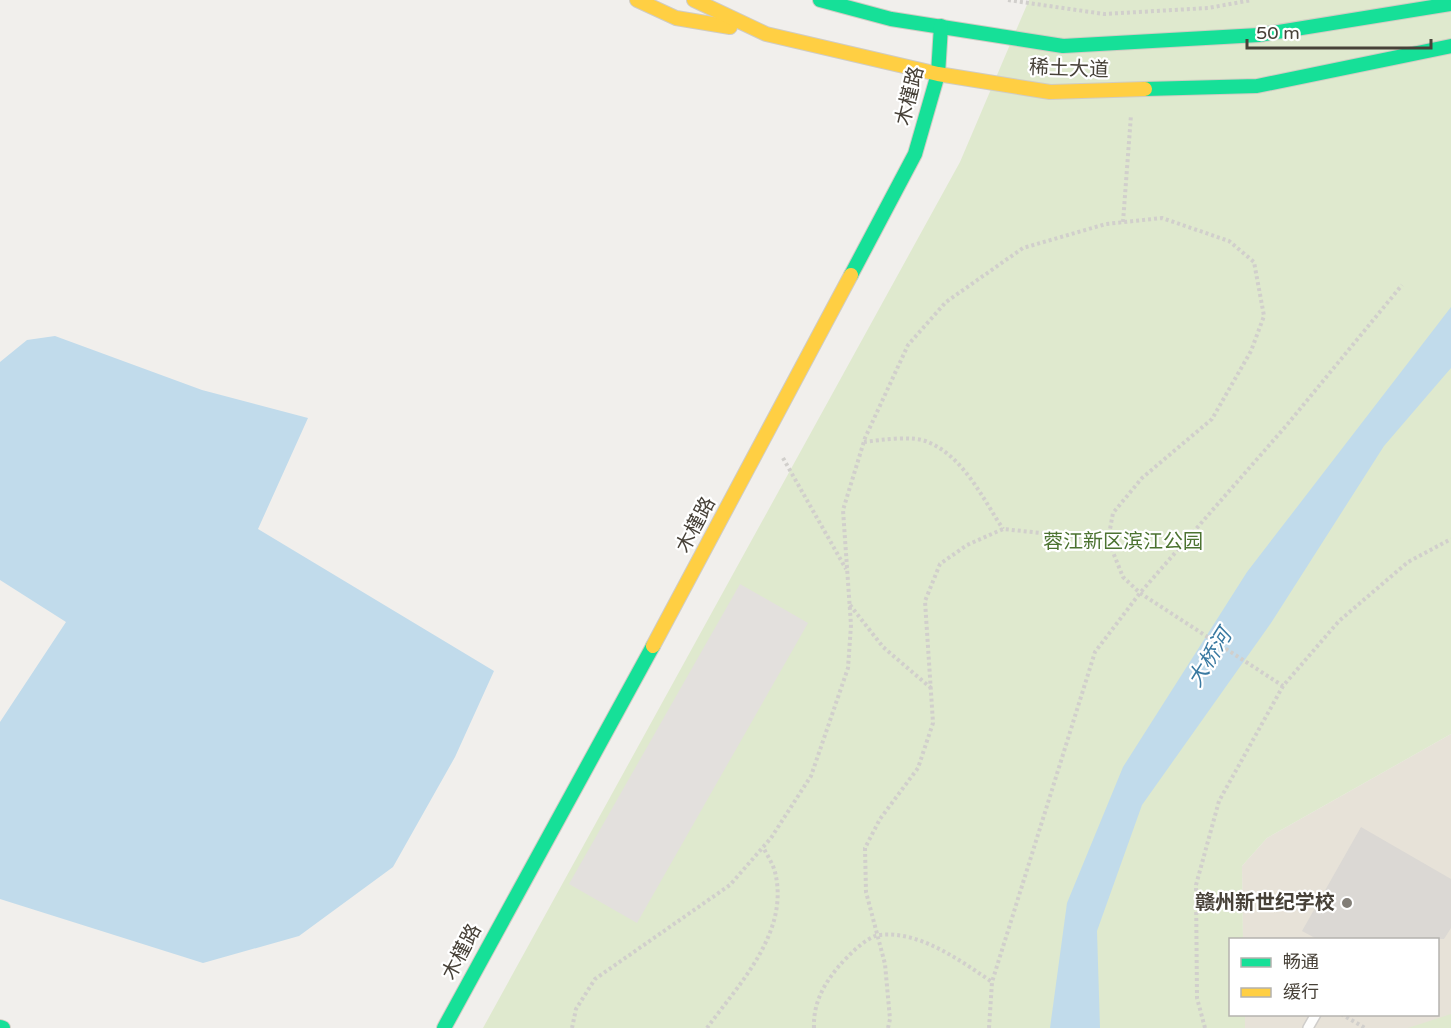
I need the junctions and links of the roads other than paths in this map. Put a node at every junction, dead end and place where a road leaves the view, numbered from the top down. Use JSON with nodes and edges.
{"nodes":[{"id":1,"x":637,"y":0,"type":"edge"},
{"id":2,"x":694,"y":0,"type":"edge"},
{"id":3,"x":820,"y":0,"type":"edge"},
{"id":4,"x":1451,"y":4,"type":"edge"},
{"id":5,"x":941,"y":26,"type":"junction"},
{"id":6,"x":760,"y":31,"type":"junction"},
{"id":7,"x":1451,"y":46,"type":"edge"},
{"id":8,"x":938,"y":74,"type":"junction"},
{"id":9,"x":444,"y":1028,"type":"edge"}],
"edges":[{"from":1,"to":6,"type":"main road"},
{"from":2,"to":6,"type":"main road","name":"稀土大道"},
{"from":3,"to":5,"type":"main road","name":"稀土大道"},
{"from":4,"to":5,"type":"main road","name":"稀土大道"},
{"from":5,"to":8,"type":"main road","name":"木槿路"},
{"from":6,"to":8,"type":"main road","name":"稀土大道"},
{"from":7,"to":8,"type":"main road","name":"稀土大道"},
{"from":8,"to":9,"type":"main road","name":"木槿路"}]}
